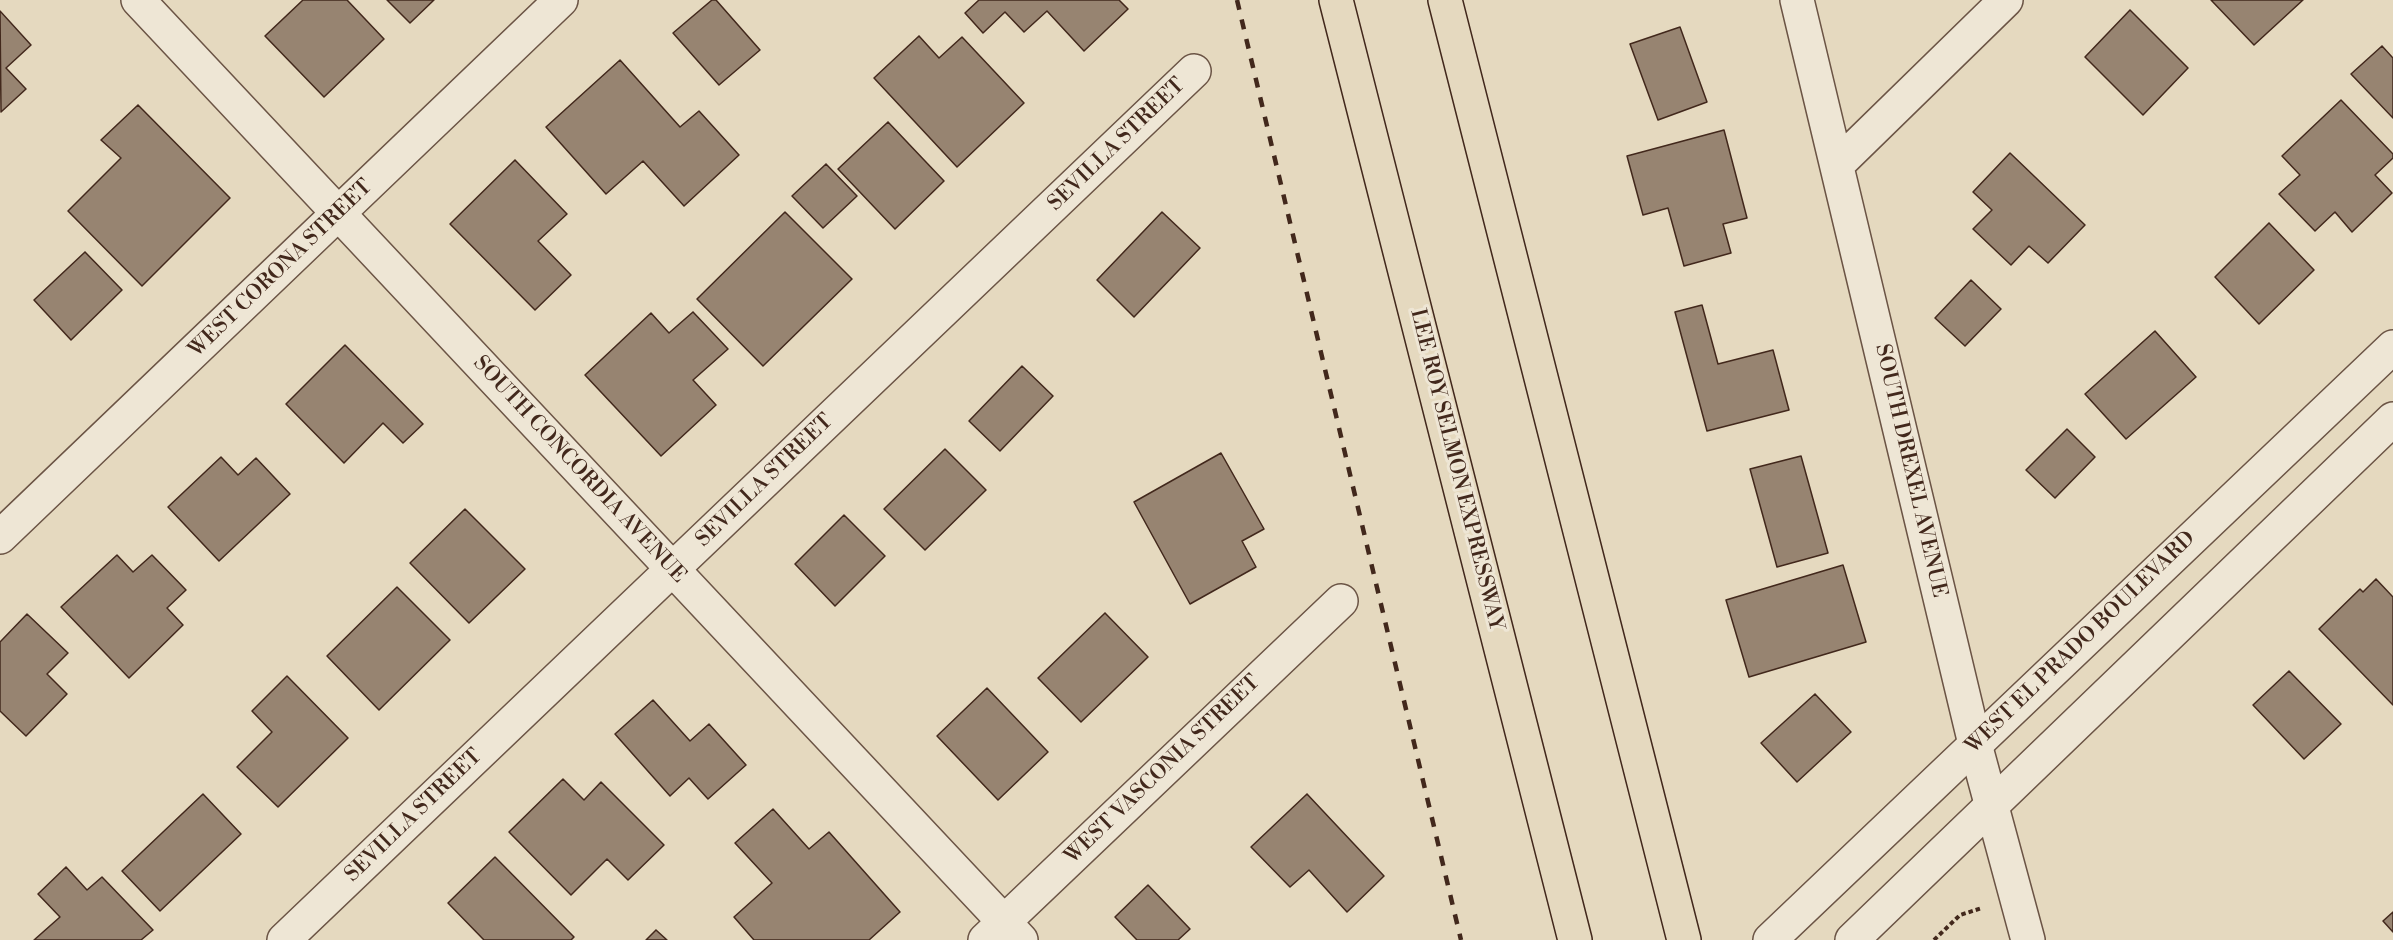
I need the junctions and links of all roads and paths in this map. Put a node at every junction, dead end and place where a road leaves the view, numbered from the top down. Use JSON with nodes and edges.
{"nodes":[{"id":1,"x":138,"y":0,"type":"edge"},
{"id":2,"x":561,"y":0,"type":"edge"},
{"id":3,"x":1336,"y":0,"type":"edge"},
{"id":4,"x":1445,"y":0,"type":"edge"},
{"id":5,"x":1797,"y":0,"type":"edge"},
{"id":6,"x":2006,"y":0,"type":"edge"},
{"id":7,"x":1194,"y":72,"type":"dead end"},
{"id":8,"x":1838,"y":164,"type":"junction"},
{"id":9,"x":339,"y":214,"type":"junction"},
{"id":10,"x":2393,"y":347,"type":"edge"},
{"id":11,"x":2393,"y":419,"type":"edge"},
{"id":12,"x":0,"y":537,"type":"edge"},
{"id":13,"x":672,"y":570,"type":"junction"},
{"id":14,"x":1341,"y":601,"type":"dead end"},
{"id":15,"x":1975,"y":744,"type":"junction"},
{"id":16,"x":1993,"y":807,"type":"junction"},
{"id":17,"x":2017,"y":898,"type":"junction"},
{"id":18,"x":1555,"y":920,"type":"edge"},
{"id":19,"x":1003,"y":934,"type":"edge"},
{"id":20,"x":284,"y":940,"type":"edge"},
{"id":21,"x":1575,"y":940,"type":"edge"},
{"id":22,"x":1684,"y":940,"type":"edge"},
{"id":23,"x":1770,"y":940,"type":"edge"},
{"id":24,"x":1852,"y":940,"type":"edge"},
{"id":25,"x":1934,"y":940,"type":"edge"},
{"id":26,"x":2028,"y":940,"type":"edge"}],
"edges":[{"from":1,"to":9,"type":"street","name":"SOUTH CONCORDIA AVENUE"},
{"from":2,"to":9,"type":"street","name":"WEST CORONA STREET"},
{"from":3,"to":18,"type":"highway","name":"LEE ROY SELMON EXPRESSWAY"},
{"from":4,"to":22,"type":"highway"},
{"from":5,"to":8,"type":"street","name":"SOUTH DREXEL AVENUE"},
{"from":6,"to":8,"type":"street"},
{"from":7,"to":13,"type":"street","name":"SEVILLA STREET"},
{"from":8,"to":15,"type":"street","name":"SOUTH DREXEL AVENUE"},
{"from":9,"to":12,"type":"street","name":"WEST CORONA STREET"},
{"from":9,"to":13,"type":"street","name":"SOUTH CONCORDIA AVENUE"},
{"from":10,"to":15,"type":"street","name":"WEST EL PRADO BOULEVARD"},
{"from":11,"to":16,"type":"street"},
{"from":13,"to":19,"type":"street","name":"SOUTH CONCORDIA AVENUE"},
{"from":13,"to":20,"type":"street","name":"SEVILLA STREET"},
{"from":14,"to":19,"type":"street","name":"WEST VASCONIA STREET"},
{"from":15,"to":16,"type":"street","name":"SOUTH DREXEL AVENUE"},
{"from":15,"to":23,"type":"street","name":"WEST EL PRADO BOULEVARD"},
{"from":16,"to":17,"type":"street","name":"SOUTH DREXEL AVENUE"},
{"from":16,"to":24,"type":"street"},
{"from":17,"to":25,"type":"path"},
{"from":17,"to":26,"type":"street","name":"SOUTH DREXEL AVENUE"},
{"from":18,"to":21,"type":"highway"}]}
